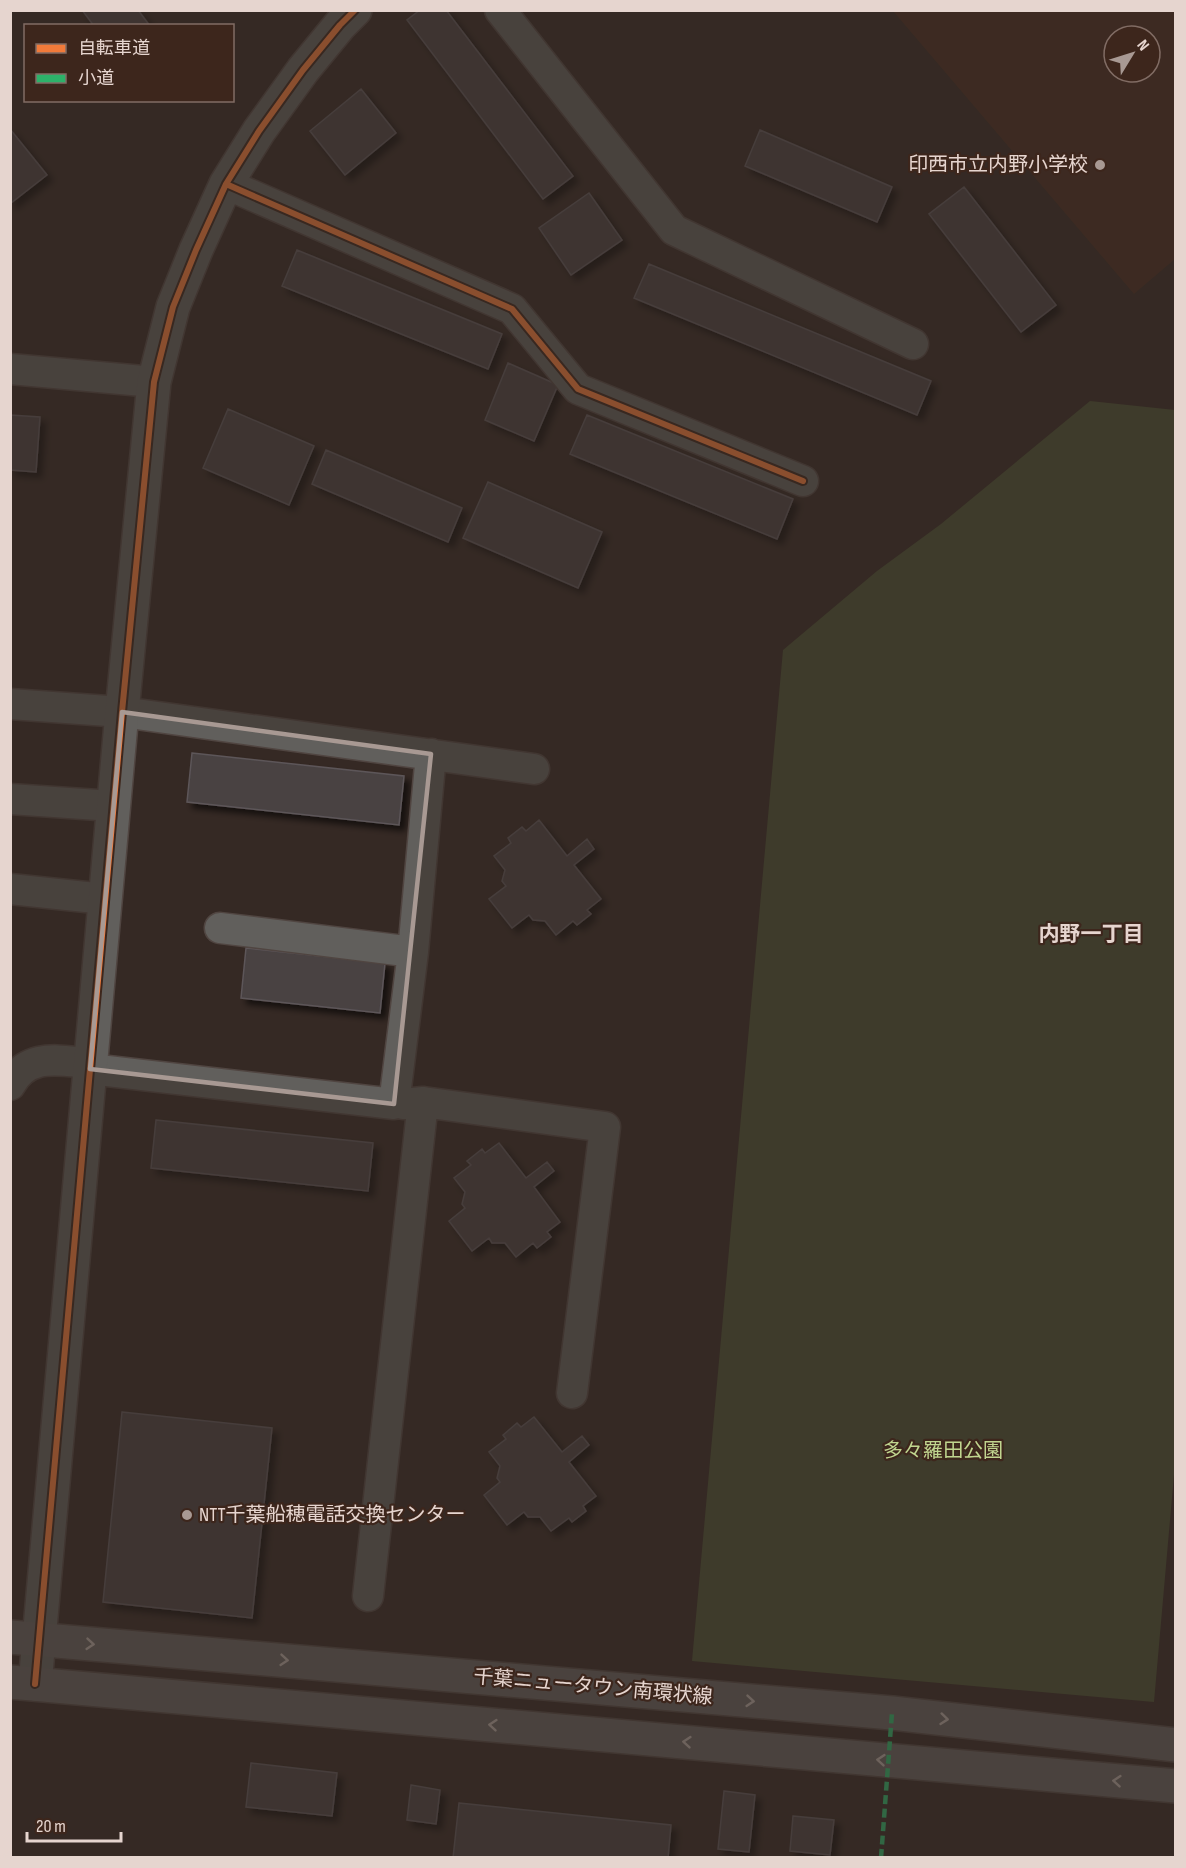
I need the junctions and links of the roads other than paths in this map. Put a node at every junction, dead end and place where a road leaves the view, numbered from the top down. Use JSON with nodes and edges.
{"nodes":[{"id":1,"x":356,"y":10,"type":"edge"},
{"id":2,"x":500,"y":10,"type":"edge"},
{"id":3,"x":226,"y":184,"type":"junction"},
{"id":4,"x":913,"y":344,"type":"dead end"},
{"id":5,"x":10,"y":369,"type":"edge"},
{"id":6,"x":154,"y":382,"type":"junction"},
{"id":7,"x":803,"y":481,"type":"dead end"},
{"id":8,"x":10,"y":704,"type":"edge"},
{"id":9,"x":122,"y":712,"type":"junction"},
{"id":10,"x":431,"y":754,"type":"junction"},
{"id":11,"x":534,"y":769,"type":"dead end"},
{"id":12,"x":10,"y":799,"type":"edge"},
{"id":13,"x":113,"y":806,"type":"junction"},
{"id":14,"x":10,"y":889,"type":"edge"},
{"id":15,"x":105,"y":899,"type":"junction"},
{"id":16,"x":220,"y":928,"type":"dead end"},
{"id":17,"x":412,"y":952,"type":"junction"},
{"id":18,"x":90,"y":1066,"type":"junction"},
{"id":19,"x":10,"y":1085,"type":"edge"},
{"id":20,"x":423,"y":1102,"type":"junction"},
{"id":21,"x":394,"y":1104,"type":"junction"},
{"id":22,"x":572,"y":1393,"type":"dead end"},
{"id":23,"x":368,"y":1596,"type":"dead end"},
{"id":24,"x":25,"y":1638,"type":"edge"},
{"id":25,"x":23,"y":1683,"type":"edge"},
{"id":26,"x":1176,"y":1744,"type":"edge"},
{"id":27,"x":1176,"y":1786,"type":"edge"}],
"edges":[{"from":1,"to":3,"type":"street"},
{"from":2,"to":4,"type":"street"},
{"from":3,"to":6,"type":"street"},
{"from":3,"to":7,"type":"street"},
{"from":5,"to":6,"type":"street"},
{"from":6,"to":9,"type":"street"},
{"from":8,"to":9,"type":"street"},
{"from":9,"to":10,"type":"street"},
{"from":9,"to":13,"type":"street"},
{"from":10,"to":11,"type":"street"},
{"from":10,"to":17,"type":"street"},
{"from":12,"to":13,"type":"street"},
{"from":13,"to":15,"type":"street"},
{"from":14,"to":15,"type":"street"},
{"from":15,"to":18,"type":"street"},
{"from":16,"to":17,"type":"street"},
{"from":17,"to":21,"type":"street"},
{"from":18,"to":19,"type":"street"},
{"from":18,"to":21,"type":"street"},
{"from":18,"to":24,"type":"street"},
{"from":20,"to":21,"type":"street"},
{"from":20,"to":22,"type":"street"},
{"from":20,"to":23,"type":"street"},
{"from":24,"to":25,"type":"street"},
{"from":24,"to":26,"type":"main road","name":"千葉ニュータウン南環状線","one_way":true},
{"from":27,"to":25,"type":"main road","one_way":true}]}
